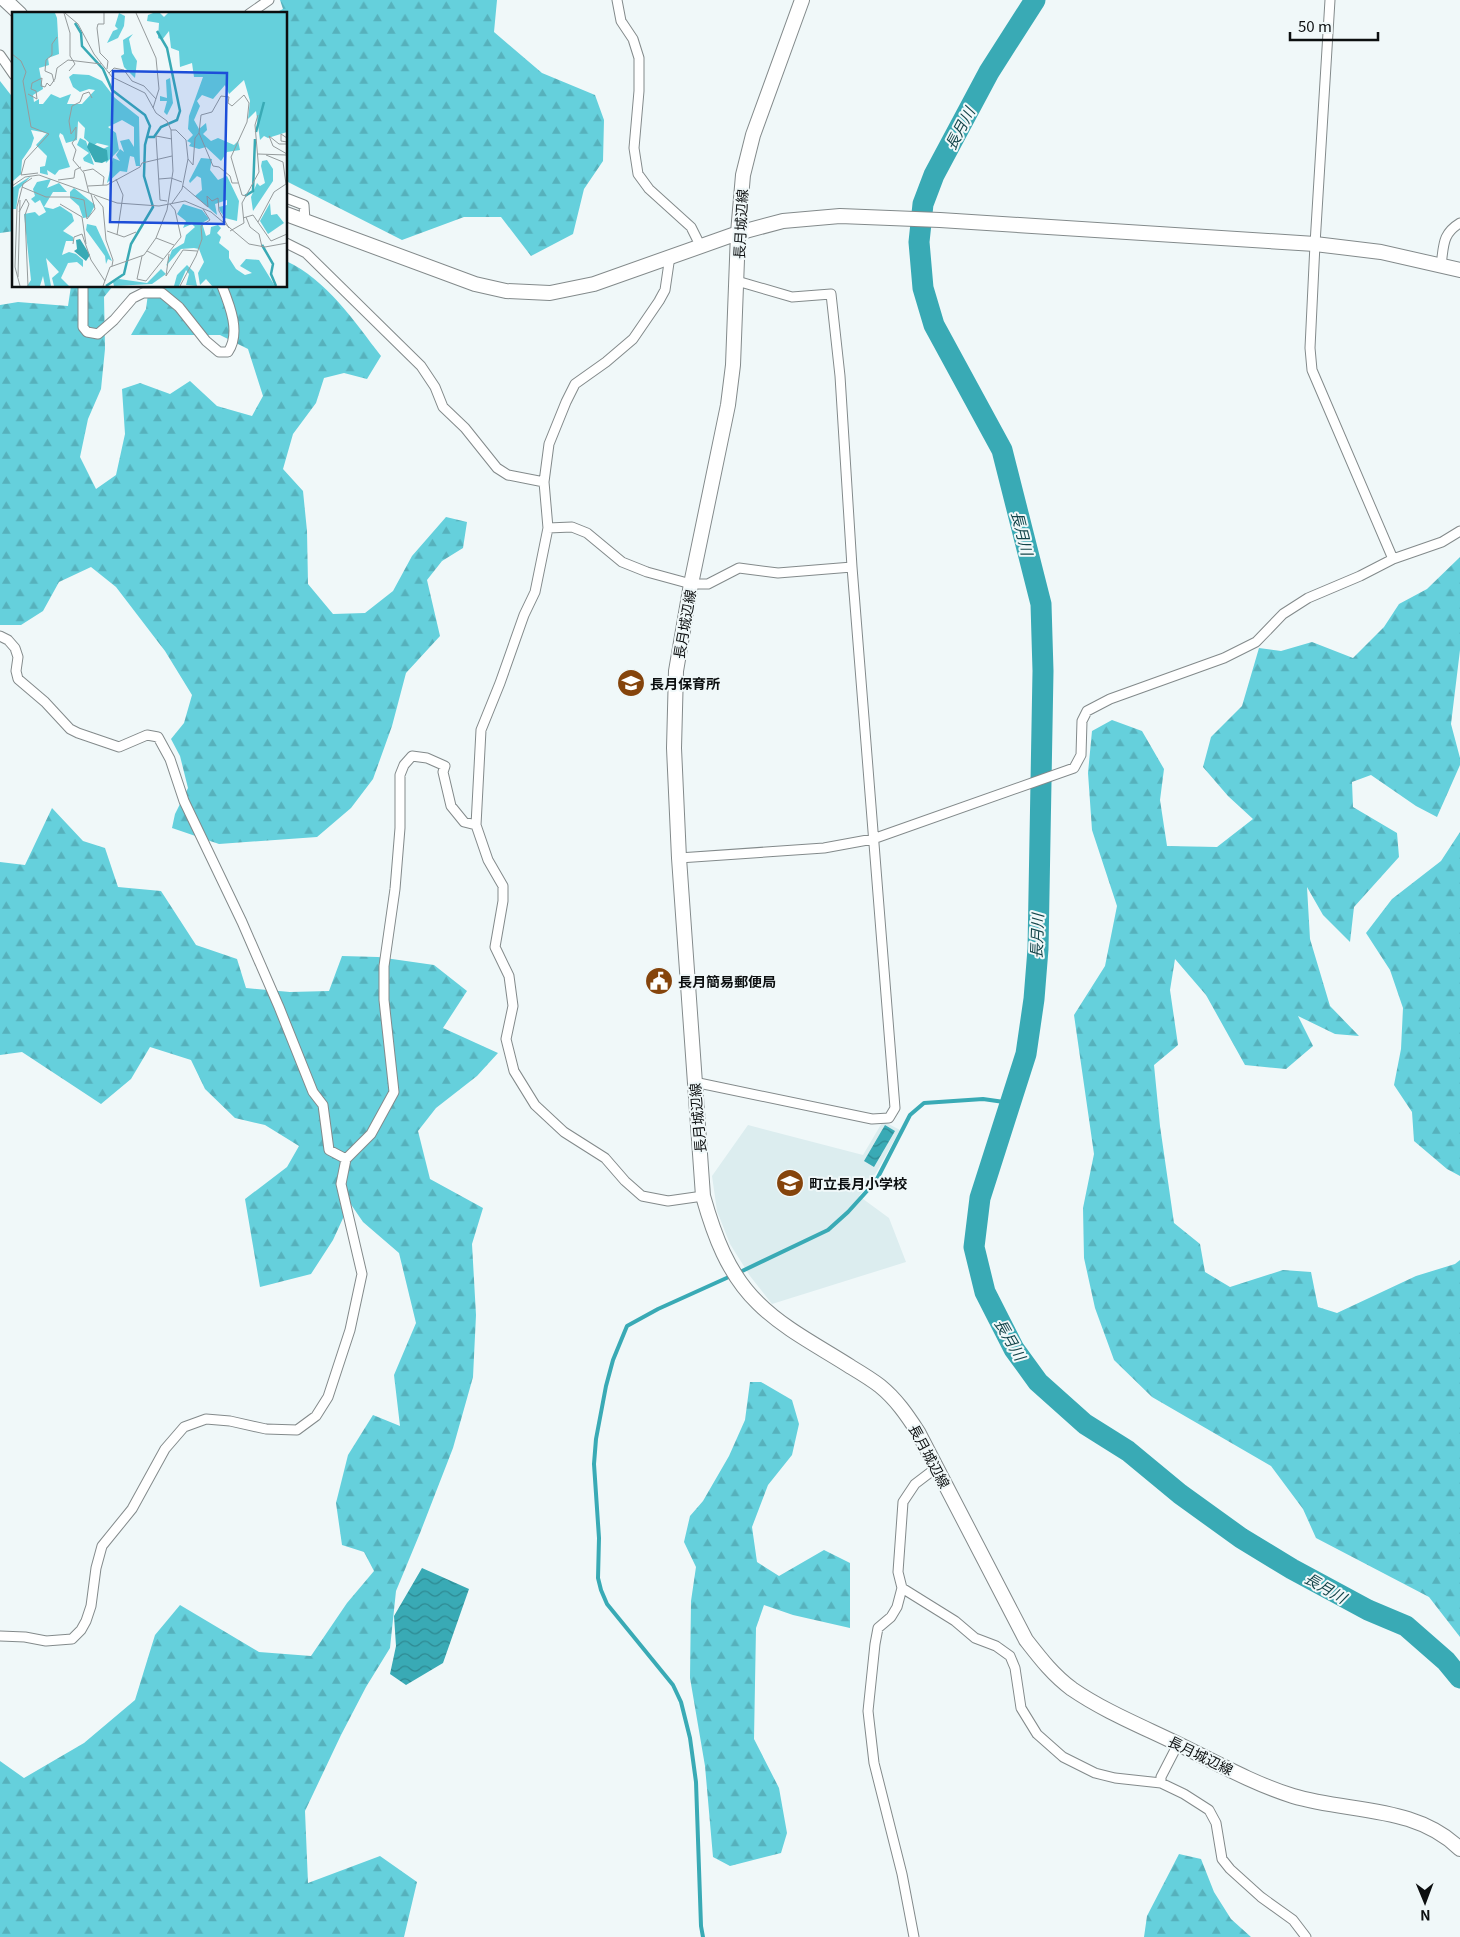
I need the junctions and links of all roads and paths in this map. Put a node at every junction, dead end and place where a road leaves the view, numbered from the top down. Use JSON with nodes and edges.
{"nodes":[{"id":1,"x":5,"y":0,"type":"edge"},
{"id":2,"x":269,"y":0,"type":"edge"},
{"id":3,"x":617,"y":0,"type":"edge"},
{"id":4,"x":802,"y":0,"type":"edge"},
{"id":5,"x":1330,"y":0,"type":"edge"},
{"id":6,"x":18,"y":12,"type":"edge"},
{"id":7,"x":252,"y":12,"type":"edge"},
{"id":8,"x":0,"y":55,"type":"edge"},
{"id":9,"x":12,"y":73,"type":"edge"},
{"id":10,"x":288,"y":199,"type":"edge"},
{"id":11,"x":288,"y":215,"type":"edge"},
{"id":12,"x":305,"y":221,"type":"junction"},
{"id":13,"x":1460,"y":223,"type":"edge"},
{"id":14,"x":738,"y":233,"type":"junction"},
{"id":15,"x":288,"y":244,"type":"edge"},
{"id":16,"x":1315,"y":244,"type":"junction"},
{"id":17,"x":700,"y":245,"type":"junction"},
{"id":18,"x":670,"y":256,"type":"junction"},
{"id":19,"x":1441,"y":265,"type":"junction"},
{"id":20,"x":1460,"y":270,"type":"edge"},
{"id":21,"x":737,"y":282,"type":"junction"},
{"id":22,"x":83,"y":288,"type":"edge"},
{"id":23,"x":223,"y":288,"type":"edge"},
{"id":24,"x":544,"y":482,"type":"junction"},
{"id":25,"x":548,"y":528,"type":"junction"},
{"id":26,"x":1460,"y":531,"type":"edge"},
{"id":27,"x":1393,"y":560,"type":"junction"},
{"id":28,"x":852,"y":567,"type":"junction"},
{"id":29,"x":691,"y":584,"type":"junction"},
{"id":30,"x":0,"y":636,"type":"edge"},
{"id":31,"x":476,"y":825,"type":"junction"},
{"id":32,"x":873,"y":839,"type":"junction"},
{"id":33,"x":680,"y":858,"type":"junction"},
{"id":34,"x":694,"y":1082,"type":"junction"},
{"id":35,"x":346,"y":1159,"type":"junction"},
{"id":36,"x":703,"y":1196,"type":"junction"},
{"id":37,"x":936,"y":1468,"type":"junction"},
{"id":38,"x":902,"y":1588,"type":"junction"},
{"id":39,"x":0,"y":1636,"type":"edge"},
{"id":40,"x":1178,"y":1744,"type":"junction"},
{"id":41,"x":1161,"y":1783,"type":"junction"},
{"id":42,"x":1460,"y":1849,"type":"edge"},
{"id":43,"x":914,"y":1937,"type":"edge"},
{"id":44,"x":1306,"y":1937,"type":"edge"}],
"edges":[{"from":1,"to":6,"type":"main road"},
{"from":2,"to":7,"type":"street"},
{"from":3,"to":17,"type":"street"},
{"from":4,"to":14,"type":"main road","name":"長月城辺線"},
{"from":5,"to":16,"type":"street"},
{"from":8,"to":9,"type":"street"},
{"from":10,"to":12,"type":"street"},
{"from":11,"to":12,"type":"main road"},
{"from":12,"to":18,"type":"main road"},
{"from":13,"to":19,"type":"street"},
{"from":14,"to":16,"type":"main road"},
{"from":14,"to":17,"type":"main road"},
{"from":14,"to":21,"type":"main road","name":"長月城辺線"},
{"from":15,"to":24,"type":"street"},
{"from":16,"to":19,"type":"main road"},
{"from":16,"to":27,"type":"street"},
{"from":17,"to":18,"type":"main road"},
{"from":18,"to":24,"type":"street"},
{"from":19,"to":20,"type":"main road"},
{"from":21,"to":28,"type":"street"},
{"from":21,"to":29,"type":"main road","name":"長月城辺線"},
{"from":22,"to":23,"type":"street"},
{"from":24,"to":25,"type":"street"},
{"from":25,"to":29,"type":"street"},
{"from":25,"to":31,"type":"street"},
{"from":26,"to":27,"type":"street"},
{"from":27,"to":32,"type":"street"},
{"from":28,"to":29,"type":"street"},
{"from":28,"to":32,"type":"street"},
{"from":29,"to":33,"type":"main road","name":"長月城辺線"},
{"from":30,"to":35,"type":"street"},
{"from":31,"to":35,"type":"street"},
{"from":31,"to":36,"type":"street"},
{"from":32,"to":33,"type":"street"},
{"from":32,"to":34,"type":"street"},
{"from":33,"to":34,"type":"main road","name":"長月城辺線"},
{"from":34,"to":36,"type":"main road","name":"長月城辺線"},
{"from":35,"to":39,"type":"street"},
{"from":36,"to":37,"type":"main road","name":"長月城辺線"},
{"from":37,"to":38,"type":"street"},
{"from":37,"to":40,"type":"main road","name":"長月城辺線"},
{"from":38,"to":41,"type":"street"},
{"from":38,"to":43,"type":"street"},
{"from":40,"to":41,"type":"street"},
{"from":40,"to":42,"type":"main road","name":"長月城辺線"},
{"from":41,"to":44,"type":"street"}]}
